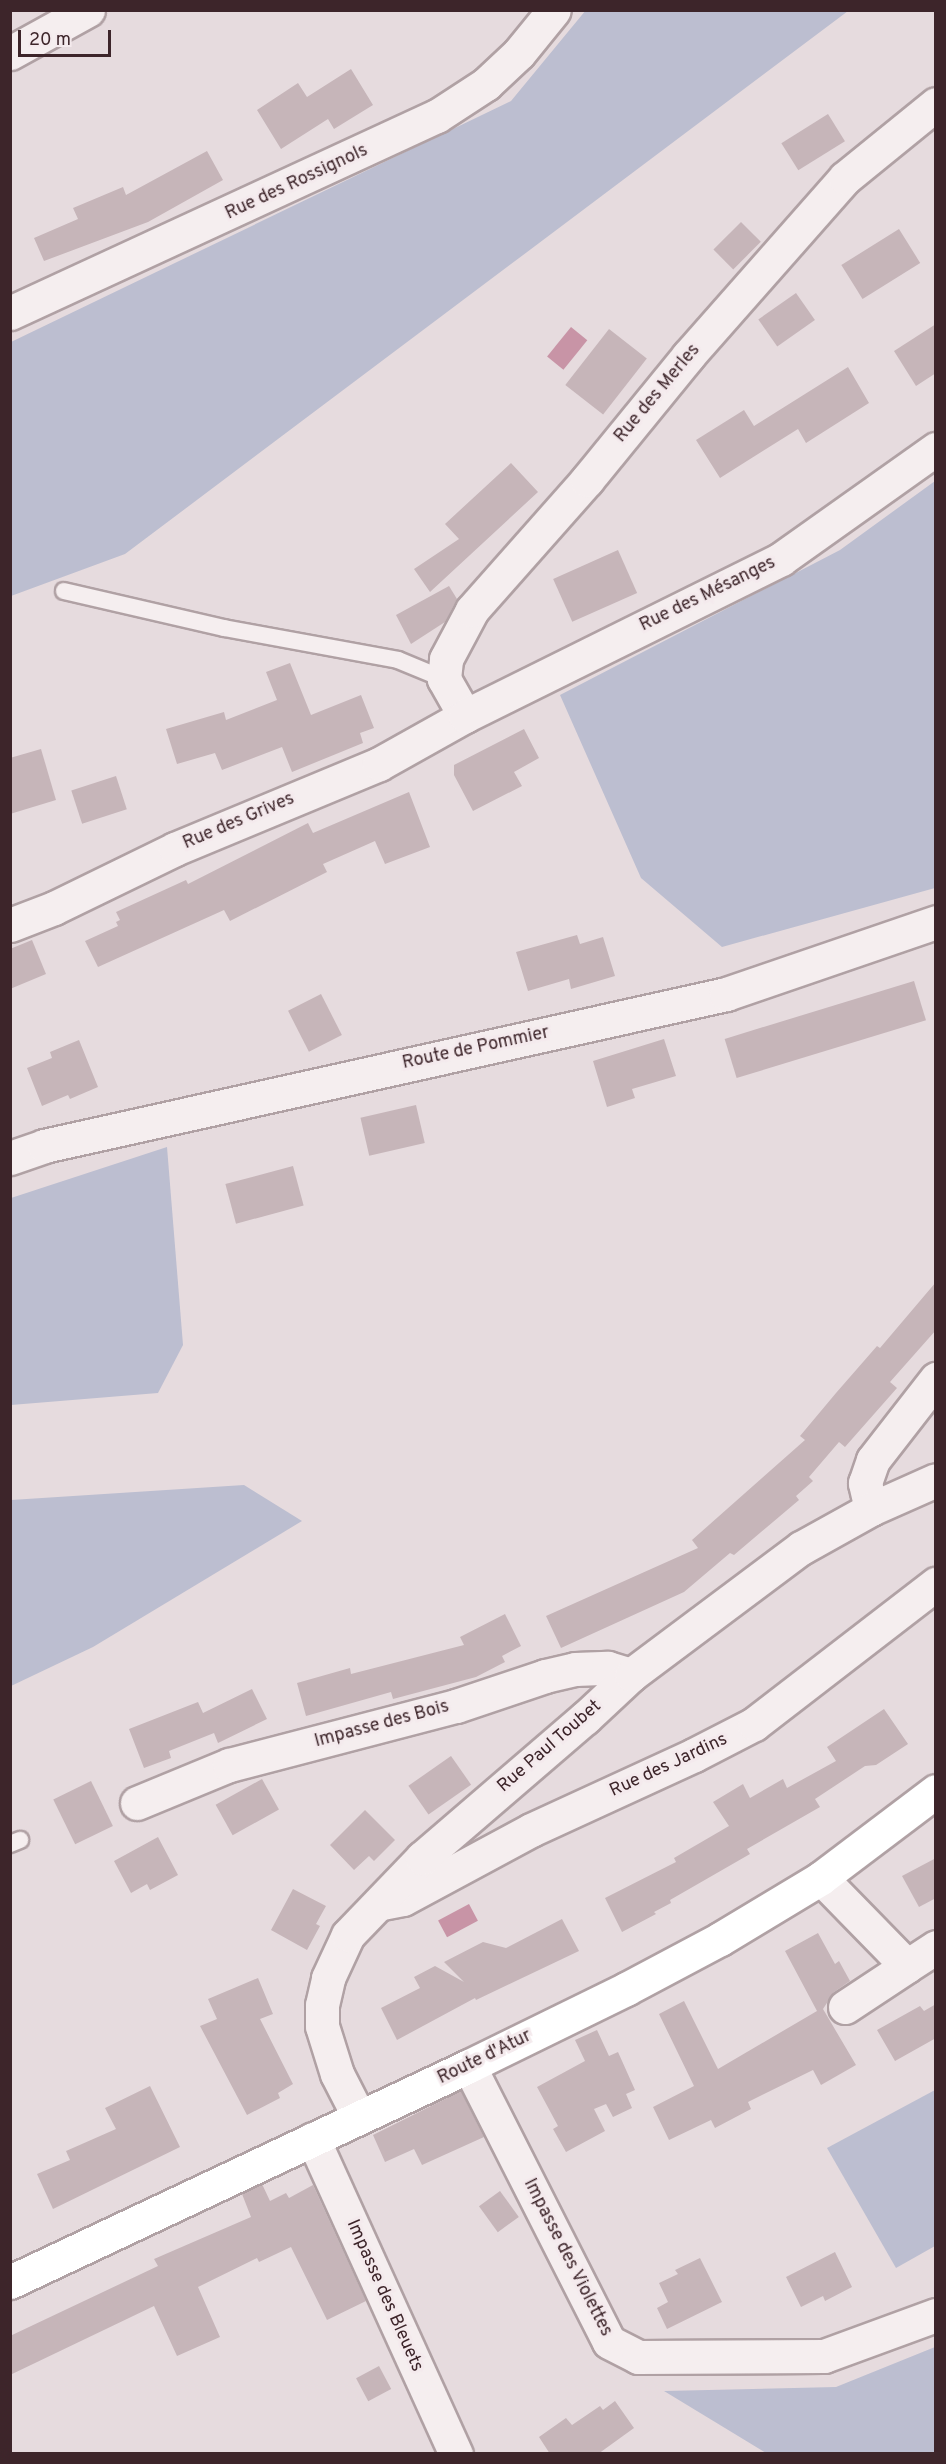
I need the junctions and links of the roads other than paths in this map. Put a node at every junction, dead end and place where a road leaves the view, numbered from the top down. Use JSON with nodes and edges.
{"nodes":[{"id":1,"x":88,"y":10,"type":"edge"},
{"id":2,"x":554,"y":10,"type":"edge"},
{"id":3,"x":10,"y":53,"type":"edge"},
{"id":4,"x":936,"y":104,"type":"edge"},
{"id":5,"x":10,"y":314,"type":"edge"},
{"id":6,"x":936,"y":449,"type":"edge"},
{"id":7,"x":64,"y":591,"type":"dead end"},
{"id":8,"x":444,"y":679,"type":"junction"},
{"id":9,"x":465,"y":716,"type":"junction"},
{"id":10,"x":936,"y":922,"type":"edge"},
{"id":11,"x":10,"y":925,"type":"edge"},
{"id":12,"x":10,"y":1158,"type":"edge"},
{"id":13,"x":936,"y":1378,"type":"edge"},
{"id":14,"x":936,"y":1480,"type":"edge"},
{"id":15,"x":871,"y":1509,"type":"junction"},
{"id":16,"x":936,"y":1584,"type":"edge"},
{"id":17,"x":631,"y":1675,"type":"junction"},
{"id":18,"x":936,"y":1791,"type":"edge"},
{"id":19,"x":137,"y":1803,"type":"dead end"},
{"id":20,"x":821,"y":1878,"type":"junction"},
{"id":21,"x":377,"y":1904,"type":"junction"},
{"id":22,"x":936,"y":1947,"type":"edge"},
{"id":23,"x":907,"y":1966,"type":"junction"},
{"id":24,"x":845,"y":2007,"type":"dead end"},
{"id":25,"x":469,"y":2066,"type":"junction"},
{"id":26,"x":359,"y":2117,"type":"junction"},
{"id":27,"x":313,"y":2139,"type":"junction"},
{"id":28,"x":10,"y":2282,"type":"edge"},
{"id":29,"x":936,"y":2315,"type":"edge"},
{"id":30,"x":456,"y":2454,"type":"edge"}],
"edges":[{"from":1,"to":3,"type":"street"},
{"from":2,"to":5,"type":"street","name":"Rue des Rossignols"},
{"from":4,"to":8,"type":"street","name":"Rue des Merles"},
{"from":6,"to":9,"type":"street","name":"Rue des Mésanges"},
{"from":7,"to":8,"type":"lane"},
{"from":8,"to":9,"type":"street"},
{"from":9,"to":11,"type":"street","name":"Rue des Grives"},
{"from":10,"to":12,"type":"street","name":"Route de Pommier"},
{"from":13,"to":15,"type":"street"},
{"from":14,"to":15,"type":"street","name":"Rue Paul Toubet"},
{"from":15,"to":17,"type":"street","name":"Rue Paul Toubet"},
{"from":16,"to":21,"type":"street","name":"Rue des Jardins"},
{"from":17,"to":19,"type":"street","name":"Impasse des Bois"},
{"from":17,"to":21,"type":"street","name":"Rue Paul Toubet"},
{"from":18,"to":20,"type":"main road","name":"Route d'Atur"},
{"from":20,"to":23,"type":"street"},
{"from":20,"to":25,"type":"main road","name":"Route d'Atur"},
{"from":21,"to":26,"type":"street","name":"Rue Paul Toubet"},
{"from":22,"to":23,"type":"street"},
{"from":23,"to":24,"type":"street"},
{"from":25,"to":26,"type":"main road","name":"Route d'Atur"},
{"from":25,"to":29,"type":"street","name":"Impasse des Violettes"},
{"from":26,"to":27,"type":"main road","name":"Route d'Atur"},
{"from":27,"to":28,"type":"main road","name":"Route d'Atur"},
{"from":27,"to":30,"type":"street","name":"Impasse des Bleuets"}]}
